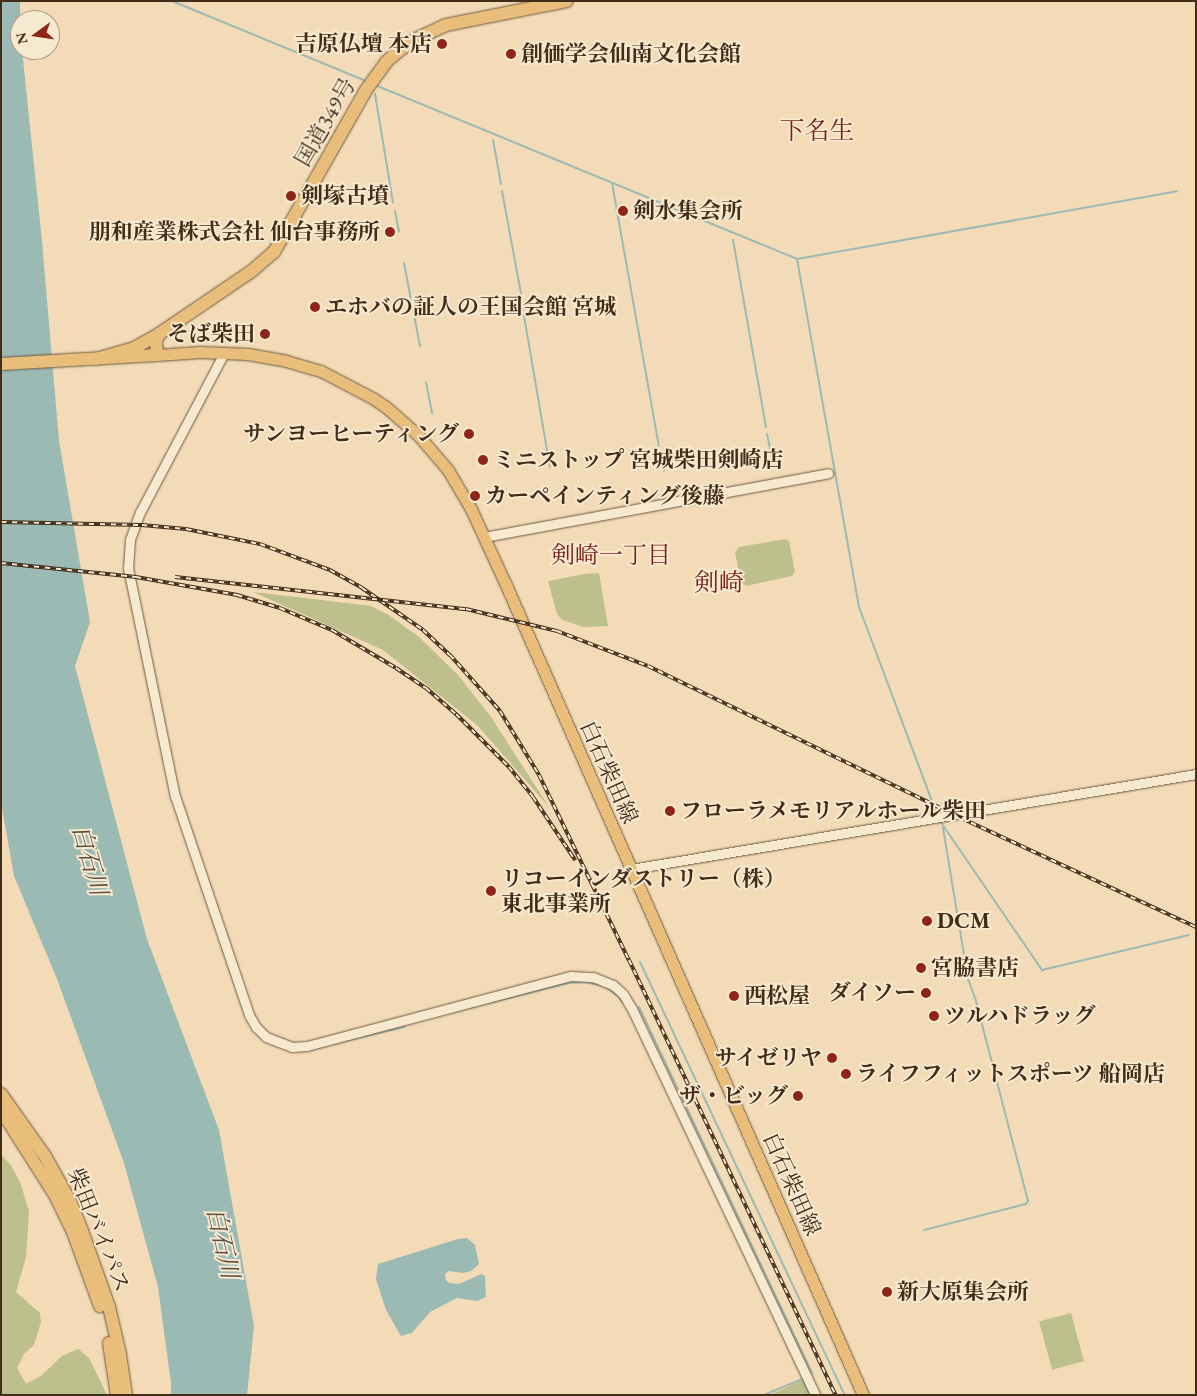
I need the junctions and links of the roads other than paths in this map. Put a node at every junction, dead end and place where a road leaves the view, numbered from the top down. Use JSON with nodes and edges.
{"nodes":[{"id":1,"x":567,"y":1,"type":"edge"},
{"id":2,"x":159,"y":334,"type":"junction"},
{"id":3,"x":224,"y":353,"type":"junction"},
{"id":4,"x":157,"y":355,"type":"junction"},
{"id":5,"x":89,"y":359,"type":"junction"},
{"id":6,"x":1,"y":364,"type":"edge"},
{"id":7,"x":828,"y":473,"type":"dead end"},
{"id":8,"x":484,"y":537,"type":"junction"},
{"id":9,"x":1196,"y":774,"type":"edge"},
{"id":10,"x":631,"y":869,"type":"junction"},
{"id":11,"x":1,"y":1094,"type":"edge"},
{"id":12,"x":1,"y":1110,"type":"edge"},
{"id":13,"x":117,"y":1395,"type":"edge"},
{"id":14,"x":126,"y":1395,"type":"edge"},
{"id":15,"x":815,"y":1395,"type":"edge"},
{"id":16,"x":863,"y":1395,"type":"edge"}],
"edges":[{"from":1,"to":2,"type":"highway","name":"国道349号"},
{"from":2,"to":4,"type":"highway"},
{"from":2,"to":5,"type":"highway","name":"国道349号"},
{"from":3,"to":4,"type":"main road","name":"白石柴田線"},
{"from":3,"to":8,"type":"main road","name":"白石柴田線"},
{"from":3,"to":15,"type":"street"},
{"from":4,"to":5,"type":"highway"},
{"from":5,"to":6,"type":"highway"},
{"from":7,"to":8,"type":"street"},
{"from":8,"to":10,"type":"main road","name":"白石柴田線"},
{"from":9,"to":10,"type":"street"},
{"from":10,"to":16,"type":"main road","name":"白石柴田線"},
{"from":11,"to":14,"type":"highway","name":"柴田バイパス"},
{"from":12,"to":13,"type":"highway","name":"柴田バイパス"}]}
